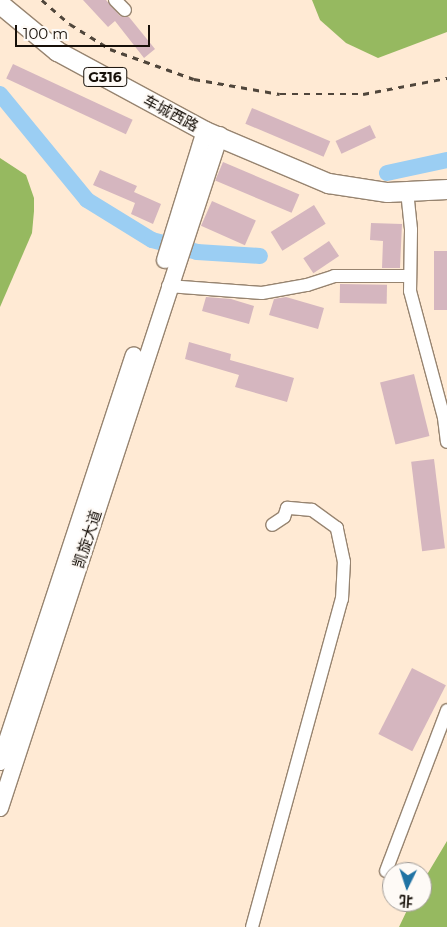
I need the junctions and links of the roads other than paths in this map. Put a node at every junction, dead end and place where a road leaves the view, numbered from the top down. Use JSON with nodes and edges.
{"nodes":[{"id":1,"x":115,"y":0,"type":"edge"},
{"id":2,"x":0,"y":4,"type":"edge"},
{"id":3,"x":125,"y":10,"type":"dead end"},
{"id":4,"x":213,"y":133,"type":"junction"},
{"id":5,"x":447,"y":190,"type":"edge"},
{"id":6,"x":407,"y":192,"type":"junction"},
{"id":7,"x":168,"y":274,"type":"junction"},
{"id":8,"x":410,"y":276,"type":"junction"},
{"id":9,"x":447,"y":442,"type":"edge"},
{"id":10,"x":272,"y":525,"type":"dead end"},
{"id":11,"x":447,"y":710,"type":"edge"},
{"id":12,"x":0,"y":762,"type":"edge"},
{"id":13,"x":0,"y":808,"type":"edge"},
{"id":14,"x":389,"y":862,"type":"edge"},
{"id":15,"x":252,"y":927,"type":"edge"}],
"edges":[{"from":1,"to":3,"type":"street"},
{"from":2,"to":4,"type":"highway","name":"车城西路","number":"G316"},
{"from":4,"to":6,"type":"highway","number":"G316"},
{"from":4,"to":7,"type":"main road"},
{"from":5,"to":6,"type":"highway","number":"G316"},
{"from":6,"to":8,"type":"street"},
{"from":7,"to":8,"type":"street"},
{"from":7,"to":12,"type":"main road","name":"凯旋大道"},
{"from":7,"to":13,"type":"main road","name":"凯旋大道"},
{"from":8,"to":9,"type":"street"},
{"from":10,"to":15,"type":"street"},
{"from":11,"to":14,"type":"street"}]}
